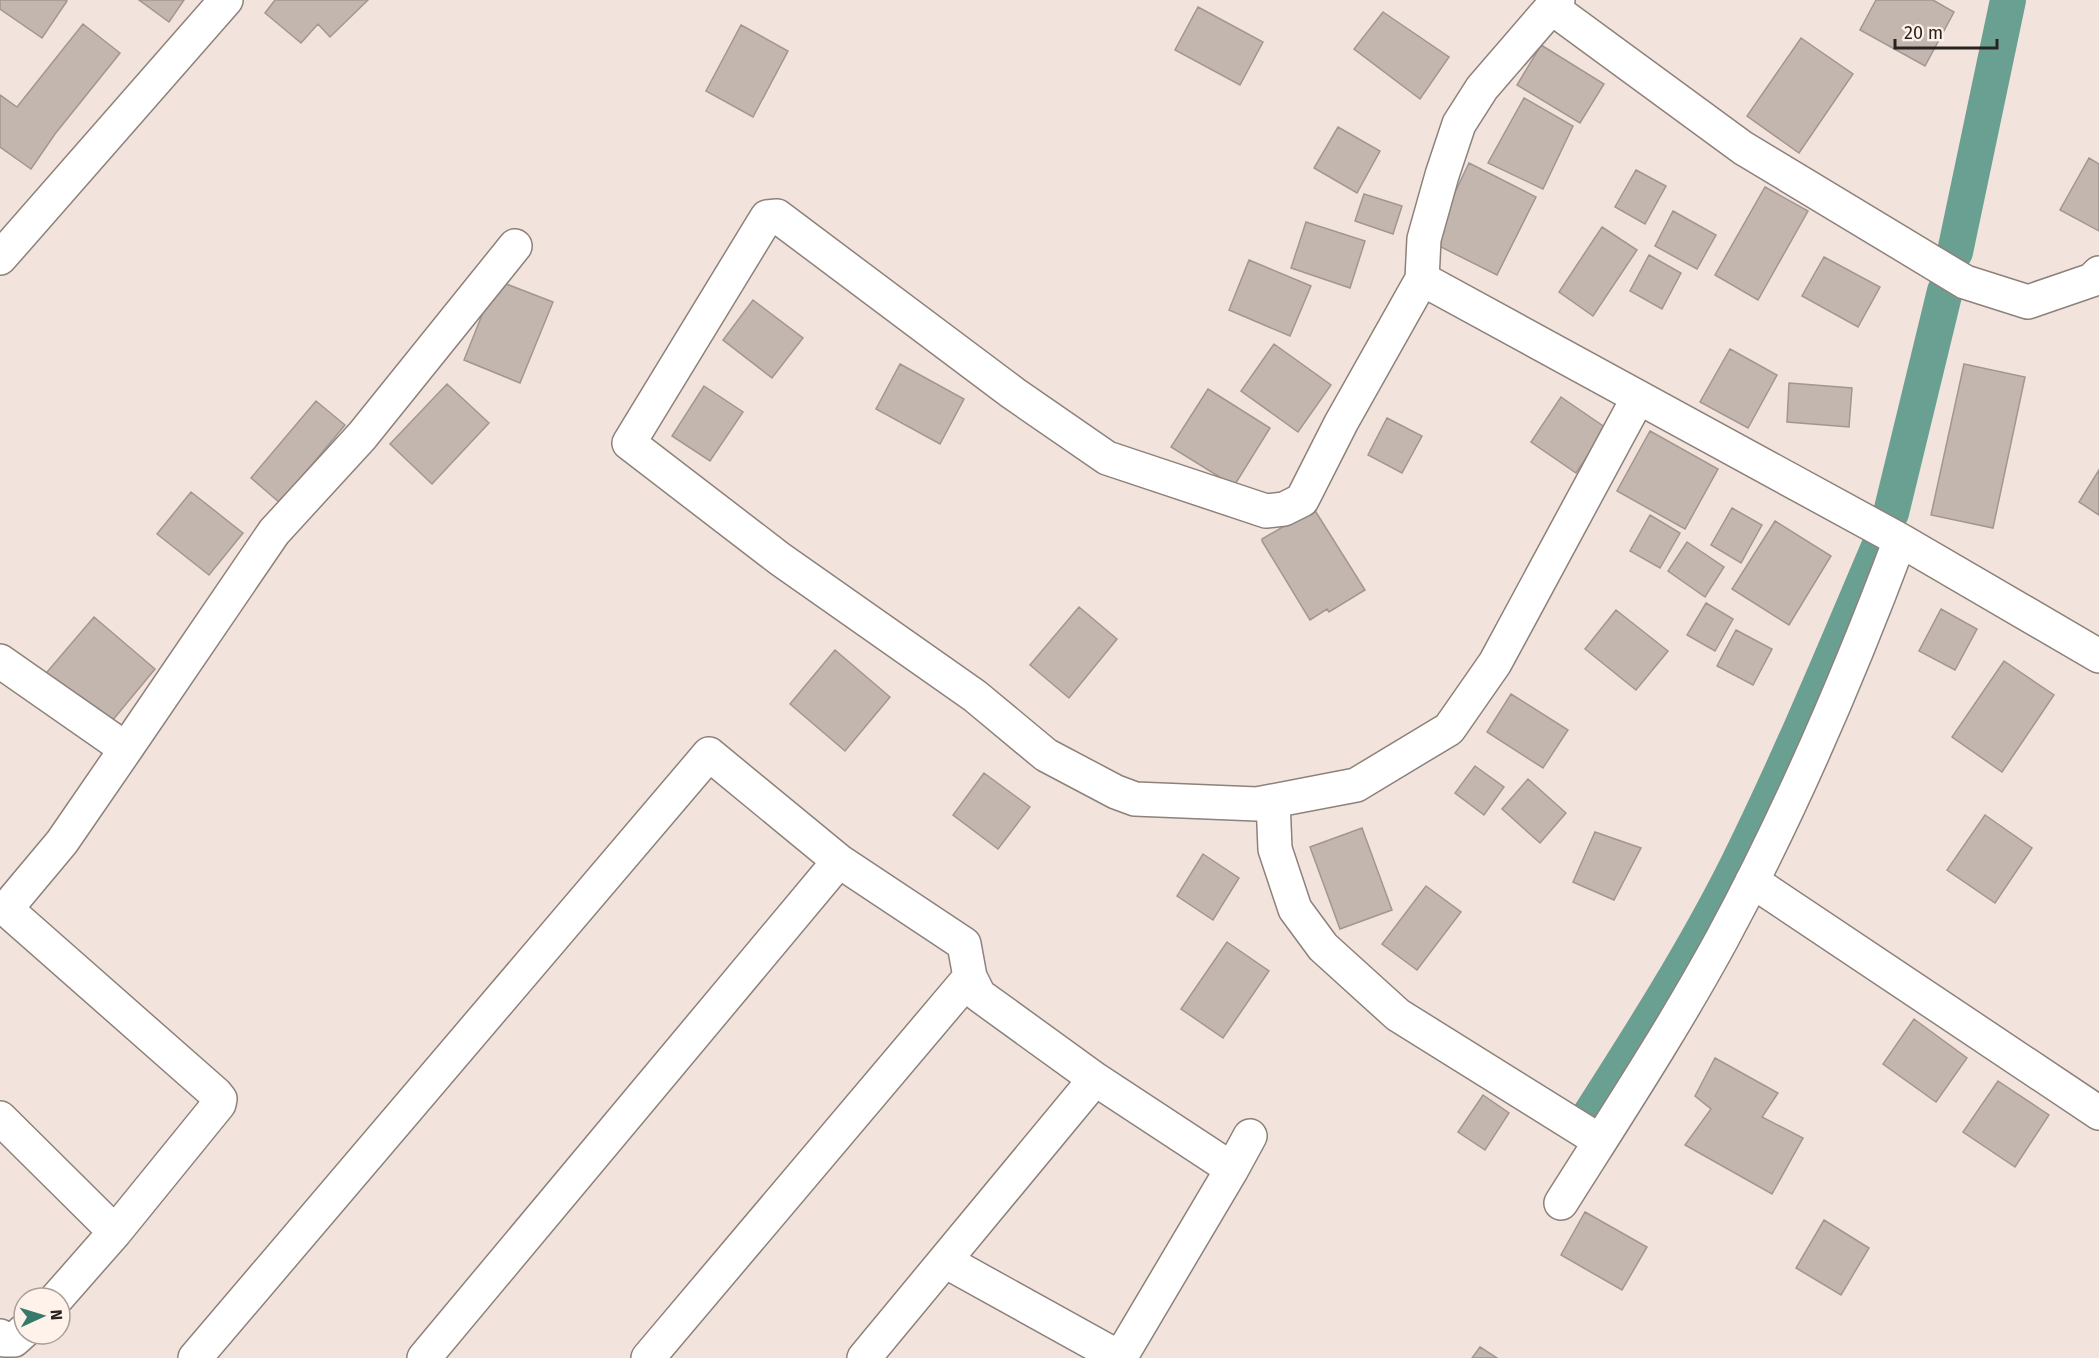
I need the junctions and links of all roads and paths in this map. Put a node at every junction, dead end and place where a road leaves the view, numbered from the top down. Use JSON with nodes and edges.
{"nodes":[{"id":1,"x":226,"y":0,"type":"edge"},
{"id":2,"x":1555,"y":4,"type":"edge"},
{"id":3,"x":515,"y":246,"type":"dead end"},
{"id":4,"x":0,"y":258,"type":"edge"},
{"id":5,"x":2099,"y":273,"type":"edge"},
{"id":6,"x":1422,"y":279,"type":"junction"},
{"id":7,"x":1638,"y":398,"type":"junction"},
{"id":8,"x":1900,"y":540,"type":"junction"},
{"id":9,"x":2099,"y":656,"type":"edge"},
{"id":10,"x":0,"y":661,"type":"edge"},
{"id":11,"x":126,"y":749,"type":"junction"},
{"id":12,"x":1273,"y":801,"type":"junction"},
{"id":13,"x":839,"y":861,"type":"junction"},
{"id":14,"x":1752,"y":881,"type":"junction"},
{"id":15,"x":3,"y":906,"type":"edge"},
{"id":16,"x":970,"y":977,"type":"junction"},
{"id":17,"x":1095,"y":1079,"type":"junction"},
{"id":18,"x":2099,"y":1113,"type":"edge"},
{"id":19,"x":0,"y":1118,"type":"edge"},
{"id":20,"x":1250,"y":1136,"type":"dead end"},
{"id":21,"x":1600,"y":1141,"type":"junction"},
{"id":22,"x":1232,"y":1169,"type":"junction"},
{"id":23,"x":1561,"y":1203,"type":"dead end"},
{"id":24,"x":115,"y":1232,"type":"junction"},
{"id":25,"x":945,"y":1261,"type":"junction"},
{"id":26,"x":68,"y":1286,"type":"edge"},
{"id":27,"x":195,"y":1358,"type":"edge"},
{"id":28,"x":424,"y":1358,"type":"edge"},
{"id":29,"x":648,"y":1358,"type":"edge"},
{"id":30,"x":864,"y":1358,"type":"edge"},
{"id":31,"x":1120,"y":1358,"type":"edge"}],
"edges":[{"from":1,"to":4,"type":"street"},
{"from":2,"to":5,"type":"street"},
{"from":2,"to":6,"type":"street"},
{"from":3,"to":11,"type":"street"},
{"from":6,"to":7,"type":"street"},
{"from":6,"to":12,"type":"street"},
{"from":7,"to":8,"type":"street"},
{"from":7,"to":12,"type":"street"},
{"from":8,"to":9,"type":"street"},
{"from":8,"to":14,"type":"street"},
{"from":10,"to":11,"type":"street"},
{"from":11,"to":15,"type":"street"},
{"from":12,"to":21,"type":"street"},
{"from":13,"to":16,"type":"street"},
{"from":13,"to":27,"type":"street"},
{"from":13,"to":28,"type":"street"},
{"from":14,"to":18,"type":"street"},
{"from":14,"to":21,"type":"street"},
{"from":15,"to":24,"type":"street"},
{"from":16,"to":17,"type":"street"},
{"from":16,"to":29,"type":"street"},
{"from":17,"to":22,"type":"street"},
{"from":17,"to":25,"type":"street"},
{"from":19,"to":24,"type":"street"},
{"from":20,"to":22,"type":"street"},
{"from":21,"to":23,"type":"street"},
{"from":22,"to":31,"type":"street"},
{"from":24,"to":26,"type":"street"},
{"from":25,"to":30,"type":"street"},
{"from":25,"to":31,"type":"street"}]}
